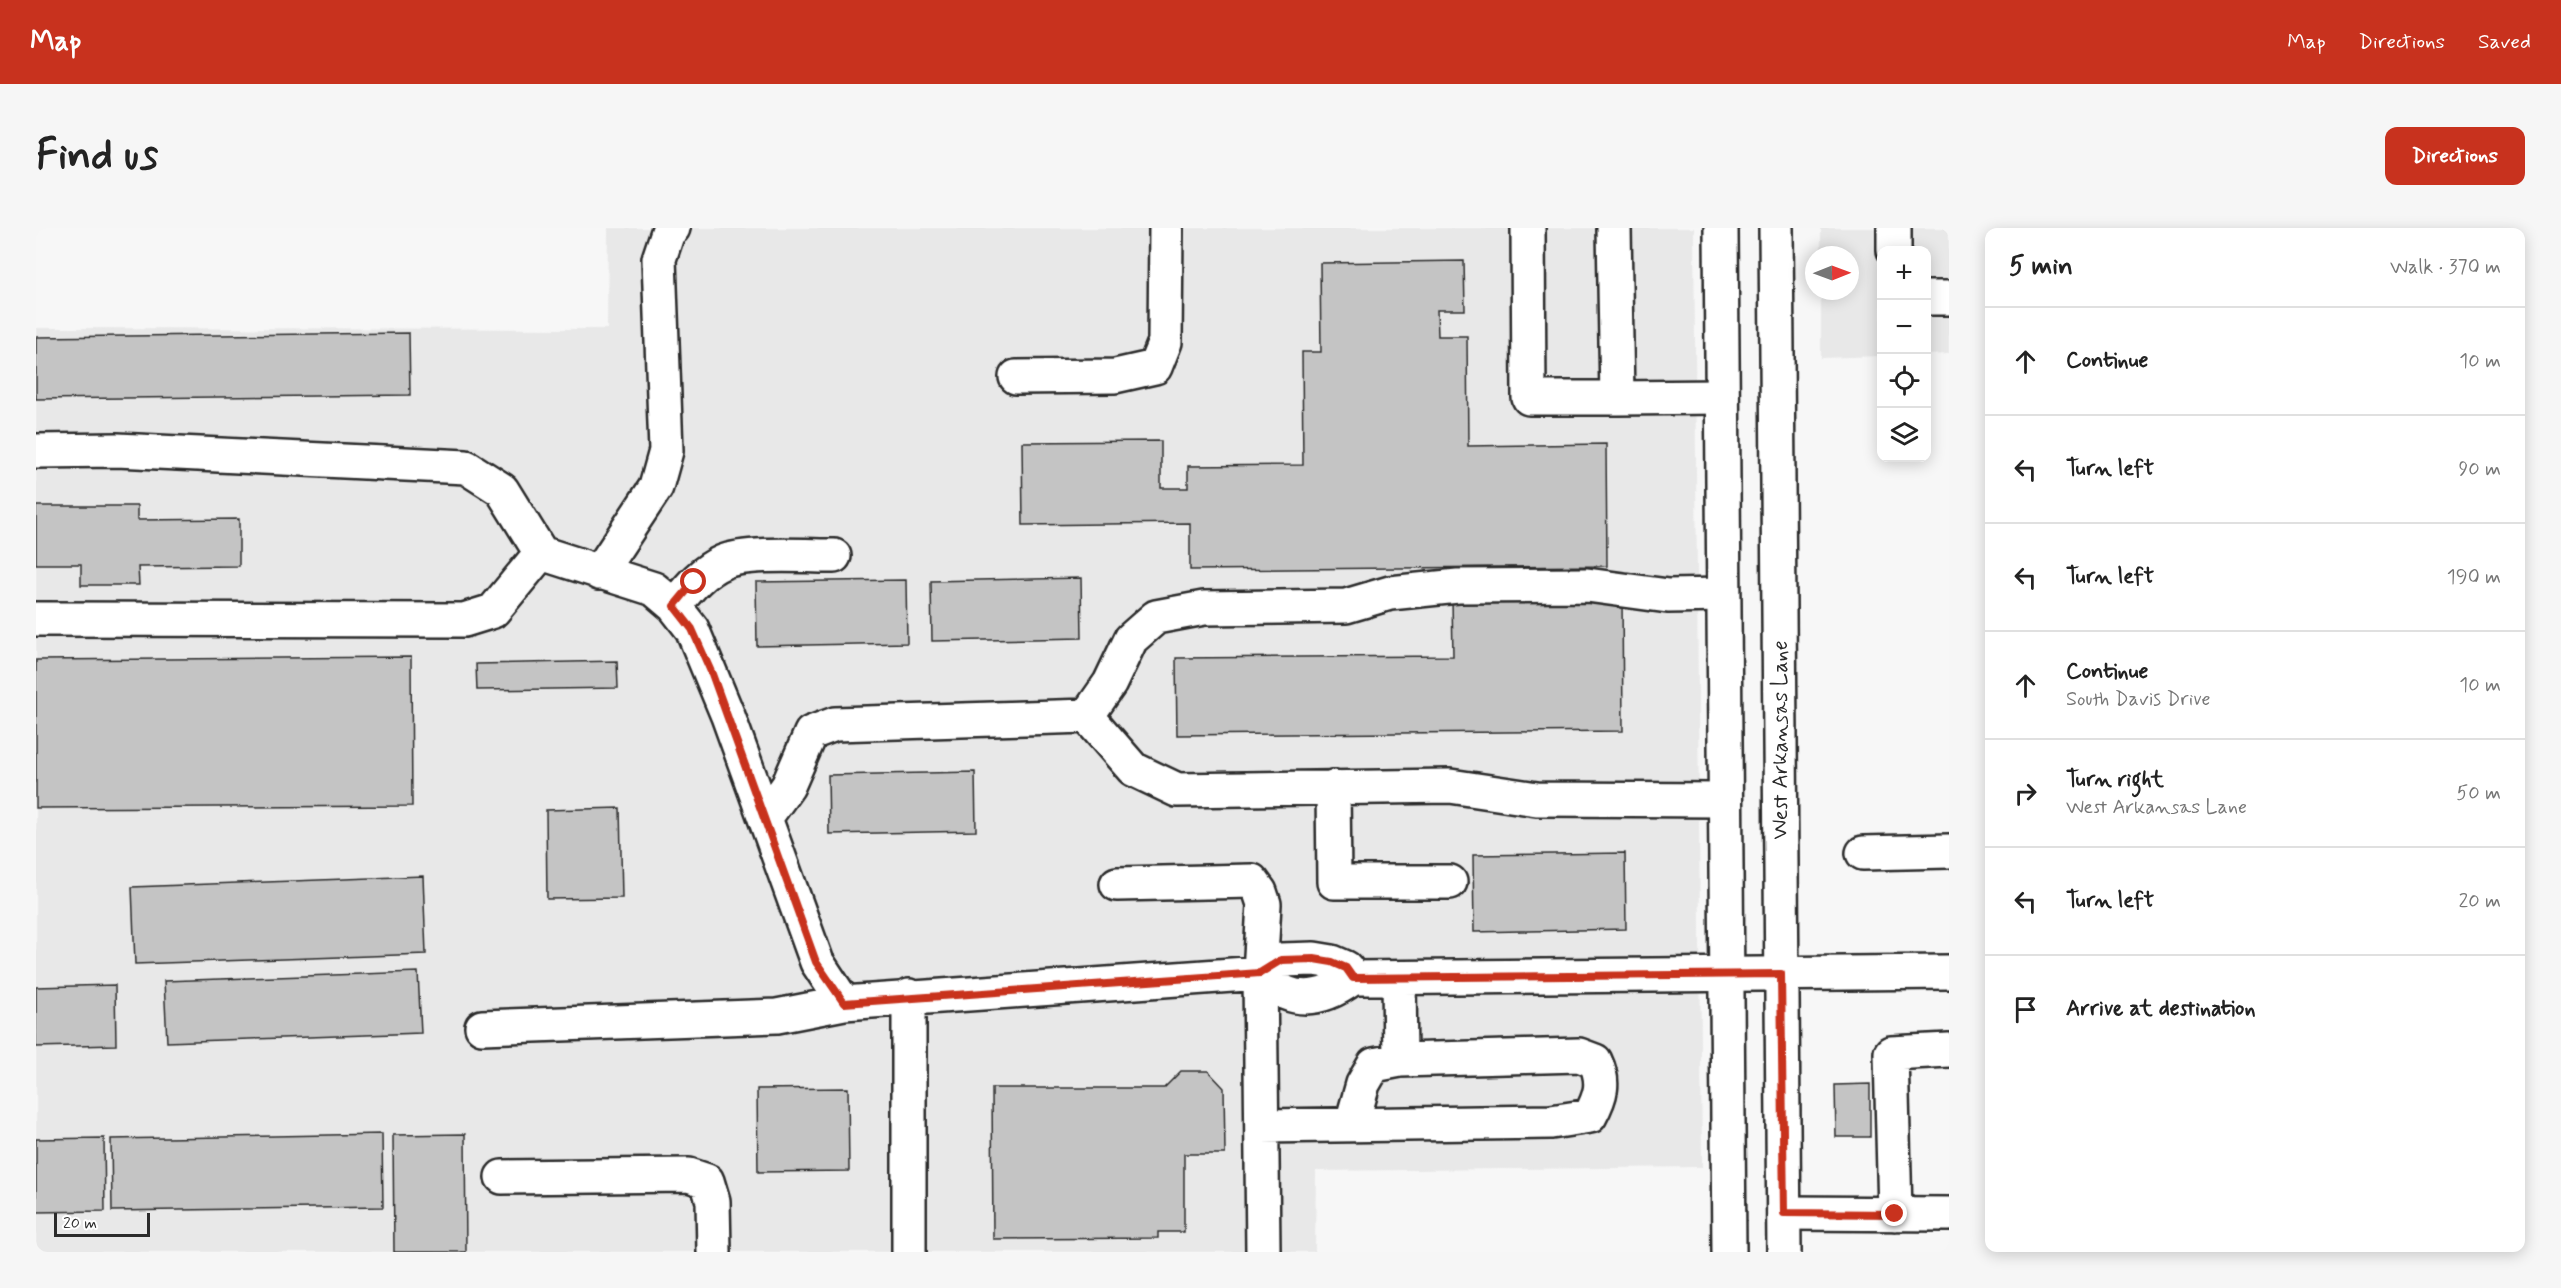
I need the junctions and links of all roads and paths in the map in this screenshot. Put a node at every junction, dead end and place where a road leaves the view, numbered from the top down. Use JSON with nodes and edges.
{"nodes":[{"id":1,"x":672,"y":228,"type":"edge"},
{"id":2,"x":1166,"y":228,"type":"edge"},
{"id":3,"x":1528,"y":228,"type":"edge"},
{"id":4,"x":1614,"y":228,"type":"edge"},
{"id":5,"x":1721,"y":228,"type":"edge"},
{"id":6,"x":1776,"y":228,"type":"edge"},
{"id":7,"x":1894,"y":228,"type":"edge"},
{"id":8,"x":1894,"y":246,"type":"edge"},
{"id":9,"x":1931,"y":298,"type":"edge"},
{"id":10,"x":1949,"y":298,"type":"edge"},
{"id":11,"x":1016,"y":377,"type":"dead end"},
{"id":12,"x":1722,"y":397,"type":"junction"},
{"id":13,"x":1617,"y":398,"type":"junction"},
{"id":14,"x":36,"y":451,"type":"edge"},
{"id":15,"x":541,"y":553,"type":"junction"},
{"id":16,"x":834,"y":556,"type":"dead end"},
{"id":17,"x":599,"y":573,"type":"junction"},
{"id":18,"x":1724,"y":595,"type":"junction"},
{"id":19,"x":674,"y":606,"type":"junction"},
{"id":20,"x":36,"y":619,"type":"edge"},
{"id":21,"x":1087,"y":716,"type":"junction"},
{"id":22,"x":1333,"y":787,"type":"junction"},
{"id":23,"x":1724,"y":800,"type":"junction"},
{"id":24,"x":765,"y":818,"type":"junction"},
{"id":25,"x":1949,"y":851,"type":"edge"},
{"id":26,"x":1863,"y":853,"type":"dead end"},
{"id":27,"x":1450,"y":882,"type":"dead end"},
{"id":28,"x":1117,"y":884,"type":"dead end"},
{"id":29,"x":1949,"y":972,"type":"edge"},
{"id":30,"x":1260,"y":973,"type":"junction"},
{"id":31,"x":1781,"y":974,"type":"junction"},
{"id":32,"x":1726,"y":975,"type":"junction"},
{"id":33,"x":1399,"y":978,"type":"junction"},
{"id":34,"x":909,"y":996,"type":"junction"},
{"id":35,"x":844,"y":1003,"type":"junction"},
{"id":36,"x":482,"y":1027,"type":"dead end"},
{"id":37,"x":1949,"y":1050,"type":"edge"},
{"id":38,"x":1400,"y":1060,"type":"junction"},
{"id":39,"x":1352,"y":1123,"type":"junction"},
{"id":40,"x":1262,"y":1126,"type":"junction"},
{"id":41,"x":502,"y":1177,"type":"dead end"},
{"id":42,"x":1784,"y":1213,"type":"junction"},
{"id":43,"x":1895,"y":1214,"type":"junction"},
{"id":44,"x":1949,"y":1214,"type":"edge"},
{"id":45,"x":714,"y":1252,"type":"edge"},
{"id":46,"x":909,"y":1252,"type":"edge"},
{"id":47,"x":1263,"y":1252,"type":"edge"},
{"id":48,"x":1729,"y":1252,"type":"edge"},
{"id":49,"x":1784,"y":1252,"type":"edge"}],
"edges":[{"from":1,"to":17,"type":"main road"},
{"from":2,"to":11,"type":"main road"},
{"from":3,"to":13,"type":"main road"},
{"from":4,"to":13,"type":"main road"},
{"from":5,"to":12,"type":"main road"},
{"from":6,"to":31,"type":"main road","name":"West Arkansas Lane"},
{"from":7,"to":8,"type":"main road"},
{"from":9,"to":10,"type":"main road"},
{"from":12,"to":13,"type":"main road"},
{"from":12,"to":18,"type":"main road"},
{"from":14,"to":15,"type":"main road"},
{"from":15,"to":17,"type":"main road"},
{"from":15,"to":20,"type":"main road"},
{"from":16,"to":19,"type":"main road"},
{"from":17,"to":19,"type":"main road"},
{"from":18,"to":21,"type":"main road"},
{"from":18,"to":23,"type":"main road"},
{"from":19,"to":24,"type":"main road"},
{"from":21,"to":22,"type":"main road"},
{"from":21,"to":24,"type":"main road"},
{"from":22,"to":23,"type":"main road"},
{"from":22,"to":27,"type":"main road"},
{"from":23,"to":32,"type":"main road"},
{"from":24,"to":35,"type":"main road"},
{"from":25,"to":26,"type":"main road"},
{"from":28,"to":30,"type":"main road"},
{"from":29,"to":31,"type":"main road"},
{"from":30,"to":33,"type":"main road"},
{"from":30,"to":34,"type":"main road"},
{"from":30,"to":40,"type":"main road"},
{"from":31,"to":32,"type":"main road"},
{"from":31,"to":42,"type":"main road","name":"West Arkansas Lane"},
{"from":32,"to":33,"type":"main road"},
{"from":32,"to":48,"type":"main road"},
{"from":33,"to":38,"type":"main road"},
{"from":34,"to":35,"type":"main road"},
{"from":34,"to":46,"type":"main road"},
{"from":35,"to":36,"type":"main road"},
{"from":37,"to":43,"type":"main road"},
{"from":38,"to":39,"type":"main road"},
{"from":38,"to":39,"type":"main road"},
{"from":39,"to":40,"type":"main road"},
{"from":40,"to":47,"type":"main road"},
{"from":41,"to":45,"type":"main road"},
{"from":42,"to":43,"type":"main road"},
{"from":42,"to":49,"type":"main road","name":"West Arkansas Lane"},
{"from":43,"to":44,"type":"main road"}]}
